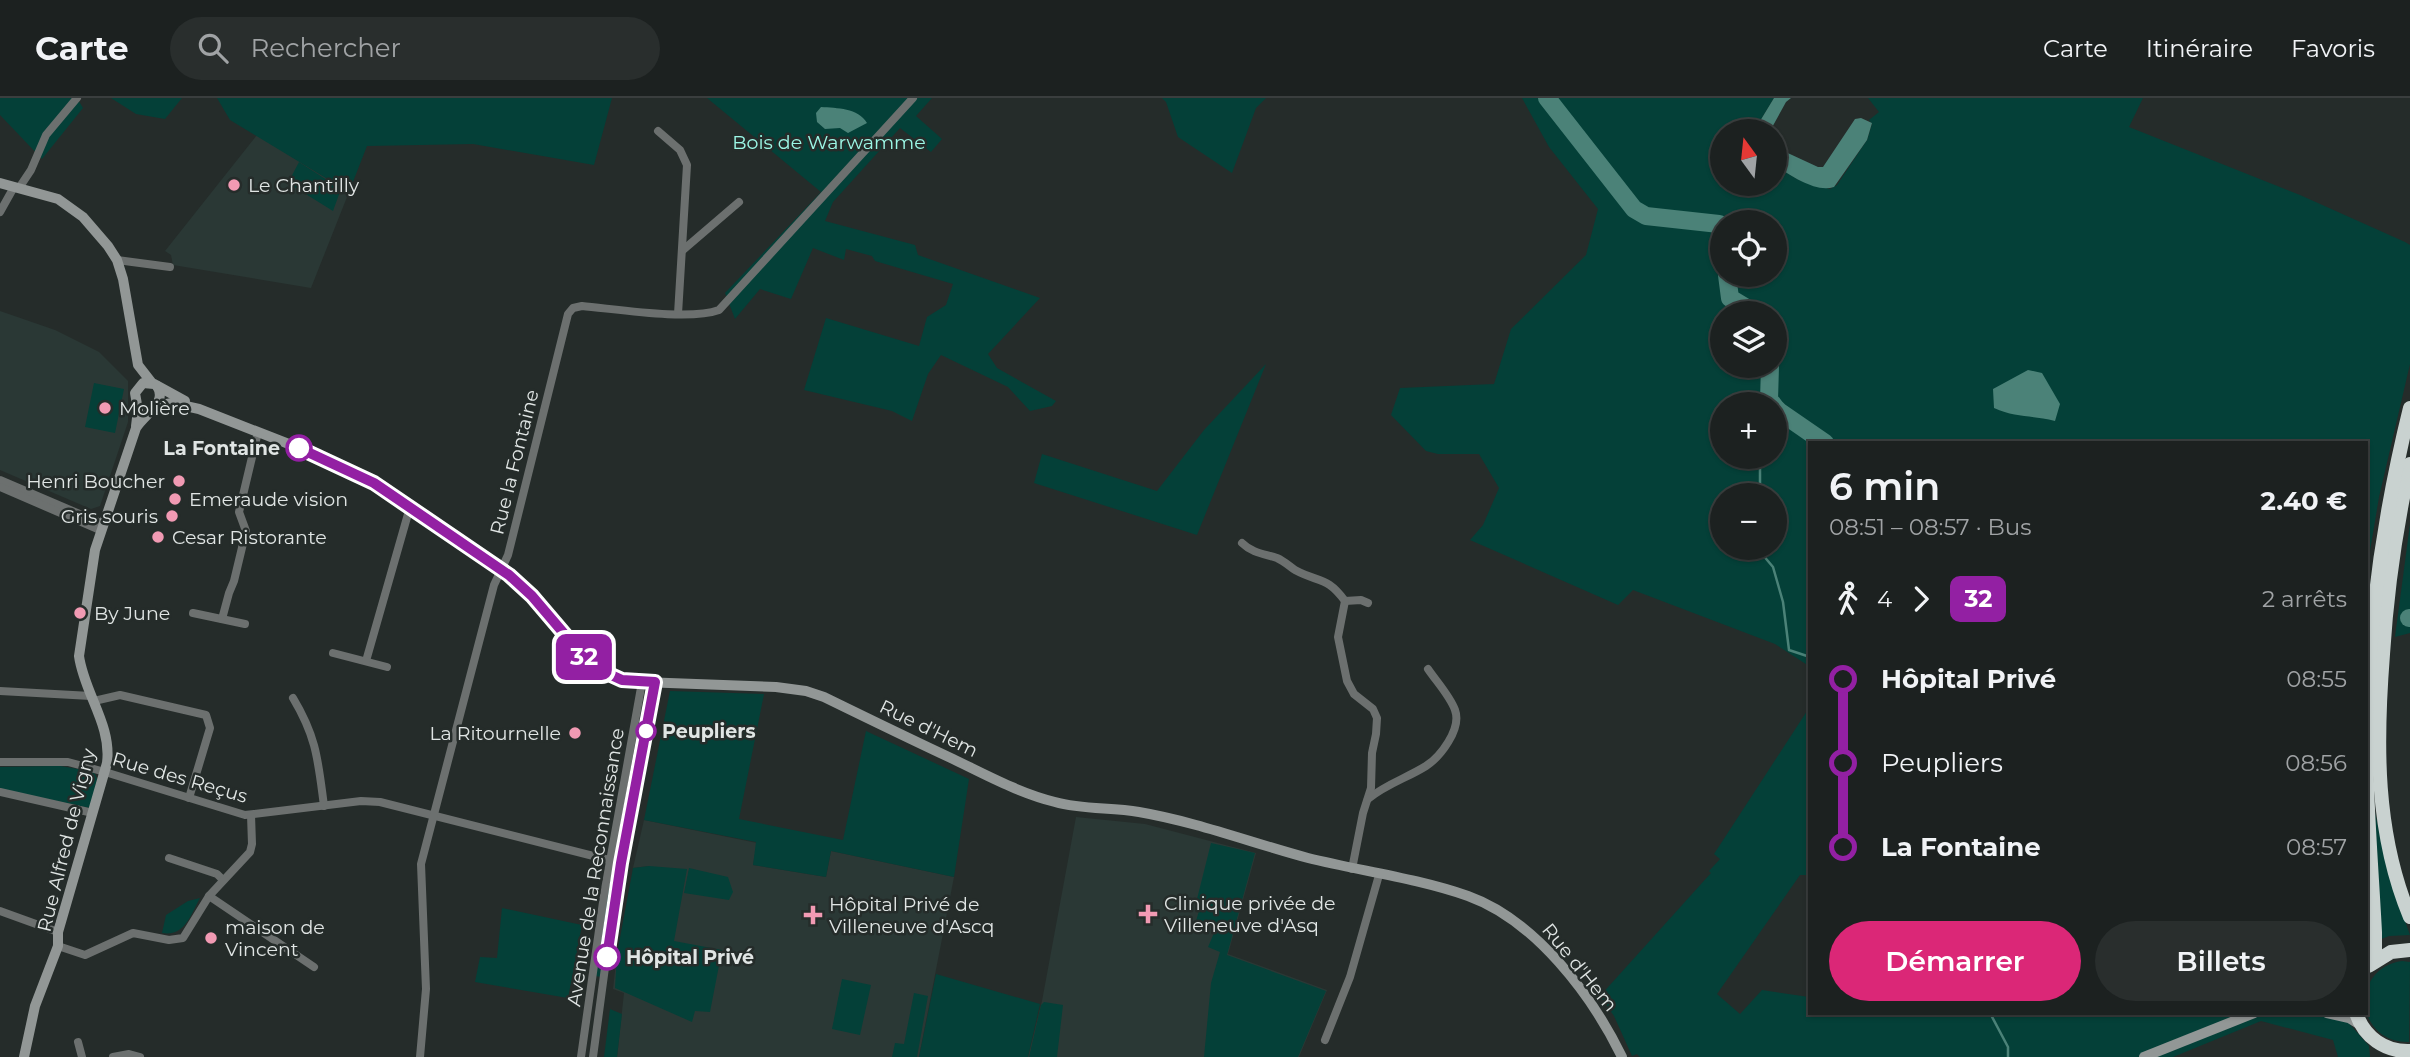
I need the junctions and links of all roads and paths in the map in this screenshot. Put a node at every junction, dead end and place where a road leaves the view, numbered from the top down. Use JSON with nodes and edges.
{"nodes":[{"id":1,"x":77,"y":98,"type":"edge"},
{"id":2,"x":913,"y":98,"type":"edge"},
{"id":3,"x":658,"y":131,"type":"dead end"},
{"id":4,"x":0,"y":183,"type":"edge"},
{"id":5,"x":17,"y":188,"type":"junction"},
{"id":6,"x":739,"y":202,"type":"dead end"},
{"id":7,"x":0,"y":212,"type":"edge"},
{"id":8,"x":683,"y":250,"type":"junction"},
{"id":9,"x":117,"y":260,"type":"junction"},
{"id":10,"x":170,"y":267,"type":"dead end"},
{"id":11,"x":678,"y":314,"type":"junction"},
{"id":12,"x":135,"y":353,"type":"junction"},
{"id":13,"x":155,"y":385,"type":"junction"},
{"id":14,"x":137,"y":389,"type":"junction"},
{"id":15,"x":136,"y":401,"type":"junction"},
{"id":16,"x":154,"y":407,"type":"junction"},
{"id":17,"x":2410,"y":408,"type":"edge"},
{"id":18,"x":200,"y":409,"type":"junction"},
{"id":19,"x":136,"y":428,"type":"junction"},
{"id":20,"x":258,"y":432,"type":"junction"},
{"id":21,"x":2410,"y":464,"type":"edge"},
{"id":22,"x":0,"y":480,"type":"edge"},
{"id":23,"x":0,"y":487,"type":"edge"},
{"id":24,"x":410,"y":507,"type":"junction"},
{"id":25,"x":102,"y":527,"type":"junction"},
{"id":26,"x":1242,"y":543,"type":"dead end"},
{"id":27,"x":501,"y":569,"type":"junction"},
{"id":28,"x":1345,"y":601,"type":"junction"},
{"id":29,"x":1368,"y":603,"type":"dead end"},
{"id":30,"x":193,"y":613,"type":"dead end"},
{"id":31,"x":222,"y":619,"type":"junction"},
{"id":32,"x":245,"y":624,"type":"dead end"},
{"id":33,"x":333,"y":653,"type":"dead end"},
{"id":34,"x":366,"y":661,"type":"junction"},
{"id":35,"x":387,"y":667,"type":"dead end"},
{"id":36,"x":1428,"y":669,"type":"dead end"},
{"id":37,"x":642,"y":682,"type":"junction"},
{"id":38,"x":655,"y":682,"type":"junction"},
{"id":39,"x":0,"y":691,"type":"edge"},
{"id":40,"x":293,"y":698,"type":"dead end"},
{"id":41,"x":92,"y":699,"type":"junction"},
{"id":42,"x":2368,"y":735,"type":"edge"},
{"id":43,"x":0,"y":762,"type":"edge"},
{"id":44,"x":105,"y":772,"type":"junction"},
{"id":45,"x":0,"y":792,"type":"edge"},
{"id":46,"x":2368,"y":794,"type":"edge"},
{"id":47,"x":189,"y":798,"type":"junction"},
{"id":48,"x":1368,"y":799,"type":"junction"},
{"id":49,"x":324,"y":806,"type":"junction"},
{"id":50,"x":93,"y":813,"type":"junction"},
{"id":51,"x":251,"y":815,"type":"junction"},
{"id":52,"x":433,"y":816,"type":"junction"},
{"id":53,"x":169,"y":858,"type":"dead end"},
{"id":54,"x":610,"y":862,"type":"junction"},
{"id":55,"x":621,"y":863,"type":"junction"},
{"id":56,"x":1352,"y":869,"type":"junction"},
{"id":57,"x":1379,"y":875,"type":"junction"},
{"id":58,"x":223,"y":880,"type":"junction"},
{"id":59,"x":209,"y":896,"type":"junction"},
{"id":60,"x":0,"y":911,"type":"edge"},
{"id":61,"x":2410,"y":917,"type":"edge"},
{"id":62,"x":58,"y":932,"type":"junction"},
{"id":63,"x":58,"y":946,"type":"junction"},
{"id":64,"x":2410,"y":950,"type":"edge"},
{"id":65,"x":2368,"y":965,"type":"edge"},
{"id":66,"x":2368,"y":966,"type":"edge"},
{"id":67,"x":314,"y":967,"type":"dead end"},
{"id":68,"x":2251,"y":1015,"type":"edge"},
{"id":69,"x":2336,"y":1015,"type":"edge"},
{"id":70,"x":2363,"y":1026,"type":"edge"},
{"id":71,"x":1325,"y":1040,"type":"dead end"},
{"id":72,"x":78,"y":1042,"type":"dead end"},
{"id":73,"x":2410,"y":1051,"type":"edge"},
{"id":74,"x":24,"y":1057,"type":"edge"},
{"id":75,"x":82,"y":1057,"type":"edge"},
{"id":76,"x":113,"y":1057,"type":"edge"},
{"id":77,"x":140,"y":1057,"type":"edge"},
{"id":78,"x":420,"y":1057,"type":"edge"},
{"id":79,"x":581,"y":1057,"type":"edge"},
{"id":80,"x":593,"y":1057,"type":"edge"},
{"id":81,"x":1622,"y":1057,"type":"edge"},
{"id":82,"x":2144,"y":1057,"type":"edge"},
{"id":83,"x":2378,"y":1057,"type":"edge"}],
"edges":[{"from":1,"to":5,"type":"street"},
{"from":2,"to":11,"type":"street","name":"Rue la Fontaine"},
{"from":3,"to":8,"type":"street"},
{"from":4,"to":5,"type":"street"},
{"from":5,"to":7,"type":"street"},
{"from":5,"to":9,"type":"street"},
{"from":6,"to":8,"type":"street"},
{"from":8,"to":11,"type":"street"},
{"from":9,"to":10,"type":"street"},
{"from":9,"to":12,"type":"street"},
{"from":11,"to":27,"type":"street","name":"Rue la Fontaine"},
{"from":12,"to":13,"type":"street"},
{"from":12,"to":14,"type":"street"},
{"from":13,"to":14,"type":"street"},
{"from":13,"to":16,"type":"street"},
{"from":13,"to":18,"type":"street"},
{"from":14,"to":15,"type":"street"},
{"from":15,"to":16,"type":"street"},
{"from":15,"to":19,"type":"street","name":"Rue Alfred de Vigny"},
{"from":16,"to":18,"type":"street"},
{"from":16,"to":19,"type":"street","name":"Rue Alfred de Vigny"},
{"from":17,"to":42,"type":"highway"},
{"from":18,"to":20,"type":"street","name":"Rue d'Hem"},
{"from":19,"to":25,"type":"street","name":"Rue Alfred de Vigny"},
{"from":20,"to":24,"type":"street","name":"Rue d'Hem"},
{"from":20,"to":31,"type":"street"},
{"from":21,"to":61,"type":"highway"},
{"from":22,"to":25,"type":"street"},
{"from":23,"to":25,"type":"street"},
{"from":24,"to":27,"type":"street","name":"Rue d'Hem"},
{"from":24,"to":34,"type":"street"},
{"from":25,"to":41,"type":"street","name":"Rue Alfred de Vigny"},
{"from":26,"to":28,"type":"street"},
{"from":27,"to":37,"type":"street","name":"Rue d'Hem"},
{"from":27,"to":52,"type":"street","name":"Rue la Fontaine"},
{"from":28,"to":29,"type":"street"},
{"from":28,"to":48,"type":"street"},
{"from":30,"to":31,"type":"street"},
{"from":31,"to":32,"type":"street"},
{"from":33,"to":34,"type":"street"},
{"from":34,"to":35,"type":"street"},
{"from":36,"to":48,"type":"street"},
{"from":37,"to":38,"type":"street","name":"Rue d'Hem"},
{"from":37,"to":54,"type":"street","name":"Avenue de la Reconnaissance"},
{"from":38,"to":55,"type":"street","name":"Avenue de la Reconnaissance"},
{"from":38,"to":56,"type":"street","name":"Rue d'Hem"},
{"from":39,"to":41,"type":"street"},
{"from":40,"to":49,"type":"street"},
{"from":41,"to":44,"type":"street","name":"Rue Alfred de Vigny"},
{"from":41,"to":47,"type":"street"},
{"from":43,"to":44,"type":"street","name":"Rue des Reçus"},
{"from":44,"to":47,"type":"street","name":"Rue des Reçus"},
{"from":44,"to":50,"type":"street","name":"Rue Alfred de Vigny"},
{"from":45,"to":50,"type":"street"},
{"from":46,"to":65,"type":"highway"},
{"from":47,"to":51,"type":"street","name":"Rue des Reçus"},
{"from":48,"to":56,"type":"street"},
{"from":49,"to":51,"type":"street","name":"Rue des Reçus"},
{"from":49,"to":52,"type":"street","name":"Rue des Reçus"},
{"from":50,"to":62,"type":"street","name":"Rue Alfred de Vigny"},
{"from":51,"to":58,"type":"street"},
{"from":52,"to":54,"type":"street","name":"Rue des Reçus"},
{"from":52,"to":78,"type":"street","name":"Rue la Fontaine"},
{"from":53,"to":58,"type":"street"},
{"from":54,"to":55,"type":"street","name":"Rue des Reçus"},
{"from":54,"to":79,"type":"street","name":"Avenue de la Reconnaissance"},
{"from":55,"to":80,"type":"street","name":"Avenue de la Reconnaissance"},
{"from":56,"to":57,"type":"street","name":"Rue d'Hem"},
{"from":57,"to":71,"type":"street"},
{"from":57,"to":81,"type":"street","name":"Rue d'Hem"},
{"from":58,"to":59,"type":"street"},
{"from":59,"to":63,"type":"street"},
{"from":59,"to":67,"type":"street"},
{"from":60,"to":62,"type":"street"},
{"from":62,"to":63,"type":"street","name":"Rue Alfred de Vigny"},
{"from":63,"to":74,"type":"street","name":"Rue Alfred de Vigny"},
{"from":64,"to":66,"type":"highway"},
{"from":68,"to":82,"type":"street"},
{"from":69,"to":70,"type":"street"},
{"from":70,"to":73,"type":"highway"},
{"from":70,"to":83,"type":"highway"},
{"from":72,"to":75,"type":"street"},
{"from":76,"to":77,"type":"street"}]}
